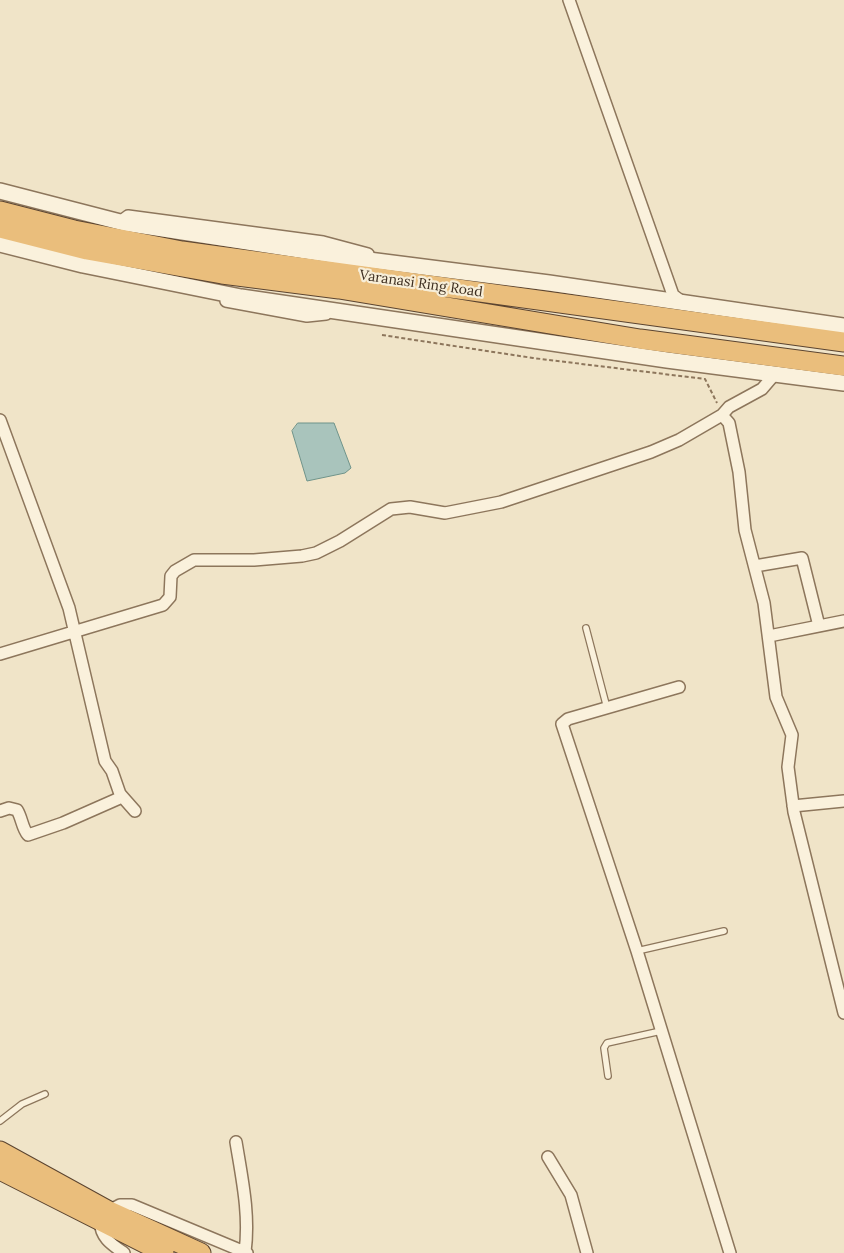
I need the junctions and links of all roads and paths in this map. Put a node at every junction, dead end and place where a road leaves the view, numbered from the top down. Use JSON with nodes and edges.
{"nodes":[{"id":1,"x":569,"y":0,"type":"edge"},
{"id":2,"x":0,"y":190,"type":"edge"},
{"id":3,"x":0,"y":211,"type":"edge"},
{"id":4,"x":0,"y":228,"type":"edge"},
{"id":5,"x":0,"y":244,"type":"edge"},
{"id":6,"x":681,"y":301,"type":"junction"},
{"id":7,"x":844,"y":326,"type":"edge"},
{"id":8,"x":382,"y":335,"type":"dead end"},
{"id":9,"x":844,"y":342,"type":"edge"},
{"id":10,"x":844,"y":366,"type":"edge"},
{"id":11,"x":774,"y":375,"type":"junction"},
{"id":12,"x":844,"y":383,"type":"edge"},
{"id":13,"x":722,"y":415,"type":"junction"},
{"id":14,"x":0,"y":420,"type":"edge"},
{"id":15,"x":755,"y":566,"type":"junction"},
{"id":16,"x":844,"y":621,"type":"edge"},
{"id":17,"x":819,"y":626,"type":"junction"},
{"id":18,"x":586,"y":628,"type":"dead end"},
{"id":19,"x":76,"y":631,"type":"junction"},
{"id":20,"x":768,"y":636,"type":"junction"},
{"id":21,"x":0,"y":654,"type":"edge"},
{"id":22,"x":679,"y":687,"type":"dead end"},
{"id":23,"x":607,"y":708,"type":"junction"},
{"id":24,"x":122,"y":798,"type":"junction"},
{"id":25,"x":844,"y":802,"type":"edge"},
{"id":26,"x":793,"y":806,"type":"junction"},
{"id":27,"x":0,"y":811,"type":"edge"},
{"id":28,"x":135,"y":811,"type":"dead end"},
{"id":29,"x":724,"y":931,"type":"dead end"},
{"id":30,"x":638,"y":951,"type":"junction"},
{"id":31,"x":844,"y":1012,"type":"edge"},
{"id":32,"x":661,"y":1031,"type":"junction"},
{"id":33,"x":608,"y":1076,"type":"dead end"},
{"id":34,"x":45,"y":1094,"type":"dead end"},
{"id":35,"x":0,"y":1122,"type":"edge"},
{"id":36,"x":236,"y":1142,"type":"dead end"},
{"id":37,"x":0,"y":1150,"type":"edge"},
{"id":38,"x":548,"y":1157,"type":"dead end"},
{"id":39,"x":0,"y":1170,"type":"edge"},
{"id":40,"x":104,"y":1216,"type":"junction"},
{"id":41,"x":124,"y":1253,"type":"edge"},
{"id":42,"x":164,"y":1253,"type":"edge"},
{"id":43,"x":201,"y":1253,"type":"edge"},
{"id":44,"x":246,"y":1253,"type":"edge"},
{"id":45,"x":587,"y":1253,"type":"edge"},
{"id":46,"x":730,"y":1253,"type":"edge"}],
"edges":[{"from":1,"to":6,"type":"street"},
{"from":2,"to":6,"type":"street"},
{"from":3,"to":9,"type":"highway","name":"Varanasi Ring Road"},
{"from":4,"to":10,"type":"highway"},
{"from":5,"to":11,"type":"street"},
{"from":6,"to":7,"type":"street"},
{"from":8,"to":13,"type":"path"},
{"from":11,"to":12,"type":"street"},
{"from":11,"to":13,"type":"street"},
{"from":13,"to":15,"type":"street"},
{"from":13,"to":19,"type":"street"},
{"from":14,"to":19,"type":"street"},
{"from":15,"to":17,"type":"street"},
{"from":15,"to":20,"type":"street"},
{"from":16,"to":17,"type":"street"},
{"from":17,"to":20,"type":"street"},
{"from":18,"to":23,"type":"lane"},
{"from":19,"to":21,"type":"street"},
{"from":19,"to":24,"type":"street"},
{"from":20,"to":26,"type":"street"},
{"from":22,"to":23,"type":"street"},
{"from":23,"to":30,"type":"street"},
{"from":24,"to":27,"type":"street"},
{"from":24,"to":28,"type":"street"},
{"from":25,"to":26,"type":"street"},
{"from":26,"to":31,"type":"street"},
{"from":29,"to":30,"type":"lane"},
{"from":30,"to":32,"type":"street"},
{"from":32,"to":33,"type":"lane"},
{"from":32,"to":46,"type":"street"},
{"from":34,"to":35,"type":"lane"},
{"from":36,"to":44,"type":"street"},
{"from":37,"to":40,"type":"highway"},
{"from":38,"to":45,"type":"street"},
{"from":39,"to":40,"type":"highway"},
{"from":40,"to":41,"type":"street"},
{"from":40,"to":42,"type":"highway"},
{"from":40,"to":43,"type":"highway"},
{"from":40,"to":44,"type":"street"}]}
